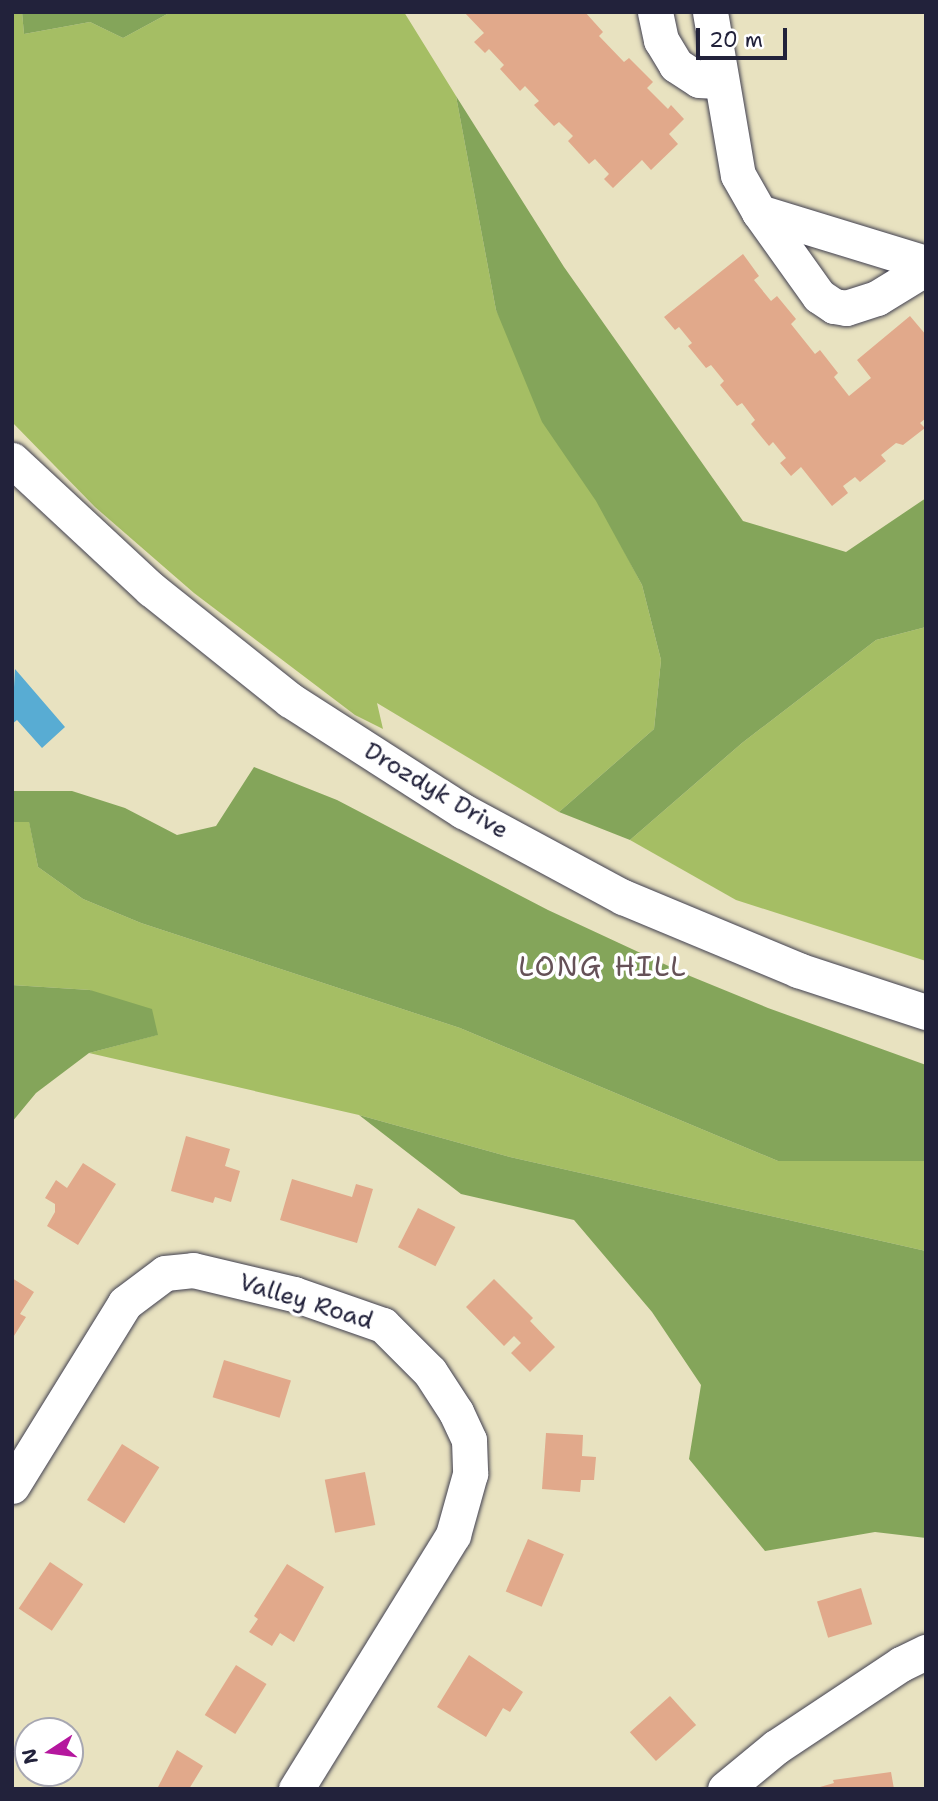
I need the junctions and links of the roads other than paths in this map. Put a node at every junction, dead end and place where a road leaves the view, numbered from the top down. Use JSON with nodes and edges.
{"nodes":[{"id":1,"x":655,"y":12,"type":"edge"},
{"id":2,"x":710,"y":12,"type":"edge"},
{"id":3,"x":721,"y":81,"type":"junction"},
{"id":4,"x":759,"y":212,"type":"junction"},
{"id":5,"x":926,"y":266,"type":"edge"},
{"id":6,"x":13,"y":461,"type":"edge"},
{"id":7,"x":926,"y":1012,"type":"edge"},
{"id":8,"x":12,"y":1486,"type":"edge"},
{"id":9,"x":926,"y":1652,"type":"edge"},
{"id":10,"x":296,"y":1789,"type":"edge"},
{"id":11,"x":725,"y":1789,"type":"edge"}],
"edges":[{"from":1,"to":3,"type":"street"},
{"from":2,"to":3,"type":"street"},
{"from":3,"to":4,"type":"street"},
{"from":4,"to":5,"type":"street"},
{"from":4,"to":5,"type":"street"},
{"from":6,"to":7,"type":"street","name":"Drozdyk Drive"},
{"from":8,"to":10,"type":"street","name":"Valley Road"},
{"from":9,"to":11,"type":"street"}]}
